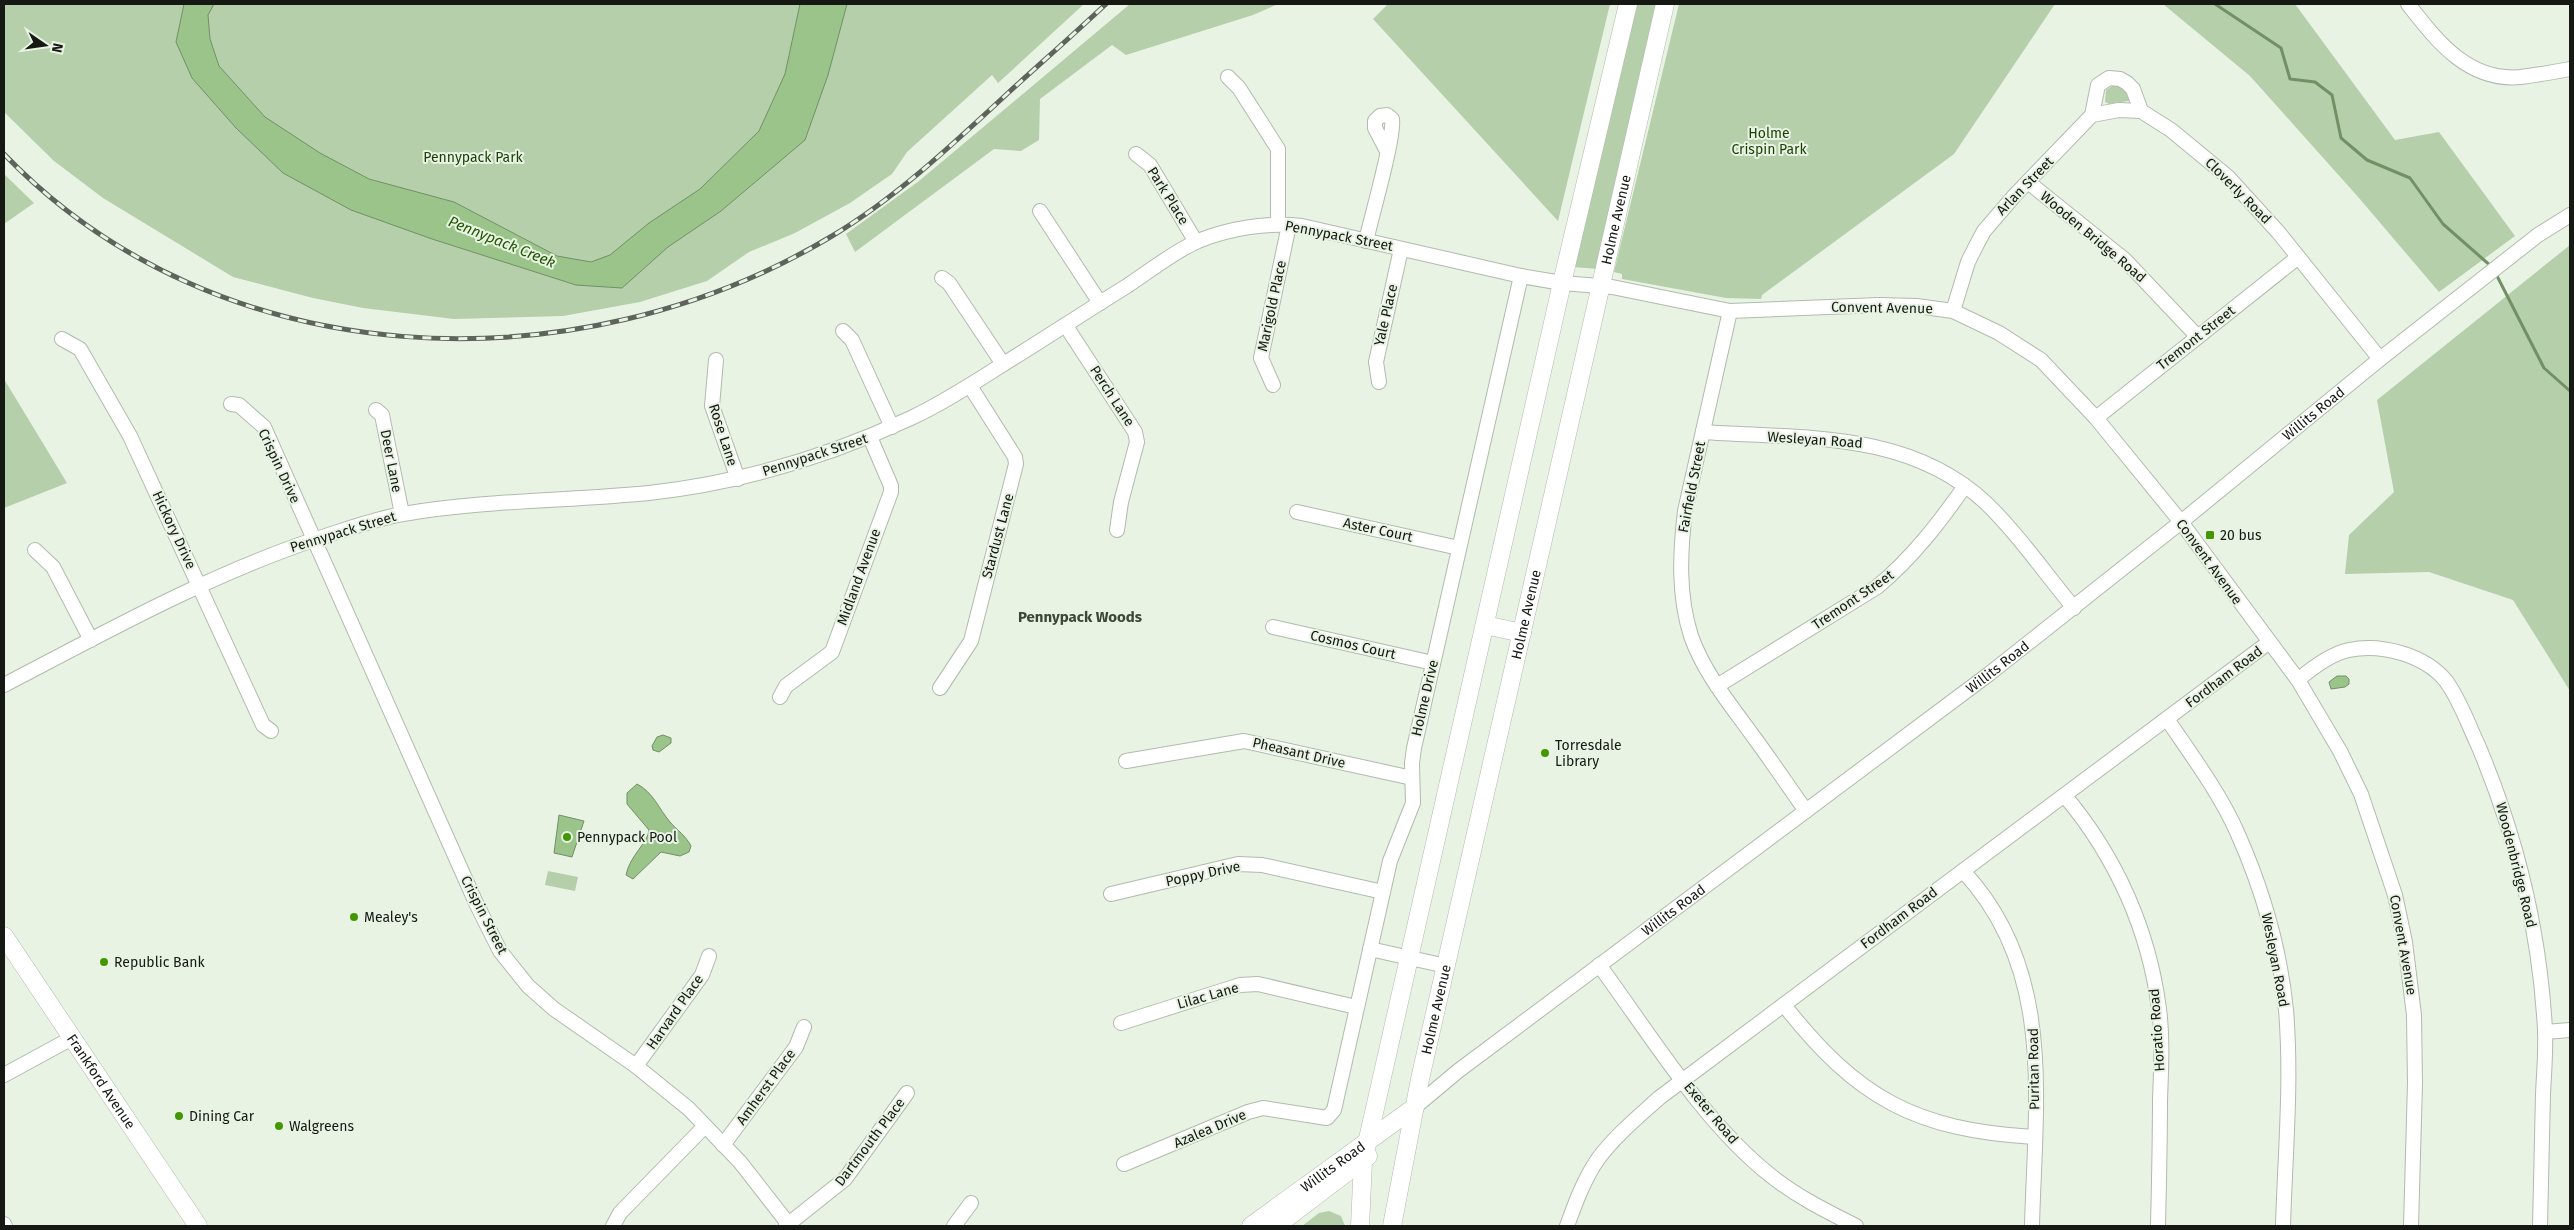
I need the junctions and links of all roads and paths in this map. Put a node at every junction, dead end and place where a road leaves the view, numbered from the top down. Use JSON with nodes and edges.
{"nodes":[{"id":1,"x":1628,"y":4,"type":"edge"},
{"id":2,"x":1665,"y":4,"type":"edge"},
{"id":3,"x":2408,"y":4,"type":"edge"},
{"id":4,"x":2570,"y":69,"type":"edge"},
{"id":5,"x":1228,"y":77,"type":"dead end"},
{"id":6,"x":2141,"y":111,"type":"junction"},
{"id":7,"x":2092,"y":115,"type":"junction"},
{"id":8,"x":1387,"y":151,"type":"dead end"},
{"id":9,"x":1136,"y":154,"type":"dead end"},
{"id":10,"x":2028,"y":182,"type":"junction"},
{"id":11,"x":1040,"y":212,"type":"dead end"},
{"id":12,"x":2570,"y":215,"type":"edge"},
{"id":13,"x":1283,"y":225,"type":"junction"},
{"id":14,"x":1366,"y":240,"type":"junction"},
{"id":15,"x":1196,"y":242,"type":"junction"},
{"id":16,"x":1401,"y":249,"type":"junction"},
{"id":17,"x":2297,"y":258,"type":"junction"},
{"id":18,"x":1522,"y":276,"type":"junction"},
{"id":19,"x":942,"y":278,"type":"dead end"},
{"id":20,"x":1562,"y":283,"type":"junction"},
{"id":21,"x":1602,"y":287,"type":"junction"},
{"id":22,"x":1100,"y":303,"type":"junction"},
{"id":23,"x":1730,"y":311,"type":"junction"},
{"id":24,"x":1953,"y":311,"type":"junction"},
{"id":25,"x":1066,"y":326,"type":"junction"},
{"id":26,"x":842,"y":332,"type":"dead end"},
{"id":27,"x":2198,"y":337,"type":"junction"},
{"id":28,"x":62,"y":339,"type":"dead end"},
{"id":29,"x":2380,"y":359,"type":"junction"},
{"id":30,"x":716,"y":360,"type":"dead end"},
{"id":31,"x":1003,"y":364,"type":"junction"},
{"id":32,"x":1379,"y":382,"type":"dead end"},
{"id":33,"x":1274,"y":385,"type":"dead end"},
{"id":34,"x":970,"y":386,"type":"junction"},
{"id":35,"x":231,"y":404,"type":"dead end"},
{"id":36,"x":376,"y":410,"type":"dead end"},
{"id":37,"x":2096,"y":418,"type":"junction"},
{"id":38,"x":892,"y":427,"type":"junction"},
{"id":39,"x":1703,"y":432,"type":"junction"},
{"id":40,"x":870,"y":438,"type":"junction"},
{"id":41,"x":738,"y":479,"type":"junction"},
{"id":42,"x":1965,"y":486,"type":"junction"},
{"id":43,"x":1298,"y":512,"type":"dead end"},
{"id":44,"x":402,"y":514,"type":"junction"},
{"id":45,"x":2181,"y":522,"type":"junction"},
{"id":46,"x":1117,"y":530,"type":"dead end"},
{"id":47,"x":313,"y":540,"type":"junction"},
{"id":48,"x":1459,"y":548,"type":"junction"},
{"id":49,"x":35,"y":550,"type":"dead end"},
{"id":50,"x":199,"y":584,"type":"junction"},
{"id":51,"x":2074,"y":608,"type":"junction"},
{"id":52,"x":1486,"y":625,"type":"junction"},
{"id":53,"x":1273,"y":628,"type":"dead end"},
{"id":54,"x":1522,"y":633,"type":"junction"},
{"id":55,"x":91,"y":640,"type":"junction"},
{"id":56,"x":2268,"y":643,"type":"junction"},
{"id":57,"x":1433,"y":663,"type":"junction"},
{"id":58,"x":2298,"y":680,"type":"junction"},
{"id":59,"x":4,"y":685,"type":"edge"},
{"id":60,"x":1716,"y":686,"type":"junction"},
{"id":61,"x":940,"y":688,"type":"dead end"},
{"id":62,"x":780,"y":697,"type":"dead end"},
{"id":63,"x":2167,"y":719,"type":"junction"},
{"id":64,"x":271,"y":731,"type":"dead end"},
{"id":65,"x":1126,"y":761,"type":"dead end"},
{"id":66,"x":1412,"y":778,"type":"junction"},
{"id":67,"x":2065,"y":796,"type":"junction"},
{"id":68,"x":1806,"y":811,"type":"junction"},
{"id":69,"x":1963,"y":871,"type":"junction"},
{"id":70,"x":1383,"y":892,"type":"junction"},
{"id":71,"x":1111,"y":894,"type":"dead end"},
{"id":72,"x":4,"y":936,"type":"edge"},
{"id":73,"x":1370,"y":949,"type":"junction"},
{"id":74,"x":709,"y":956,"type":"dead end"},
{"id":75,"x":1410,"y":958,"type":"junction"},
{"id":76,"x":1446,"y":966,"type":"junction"},
{"id":77,"x":1599,"y":966,"type":"junction"},
{"id":78,"x":1784,"y":1005,"type":"junction"},
{"id":79,"x":1356,"y":1007,"type":"junction"},
{"id":80,"x":1121,"y":1023,"type":"dead end"},
{"id":81,"x":804,"y":1027,"type":"dead end"},
{"id":82,"x":2570,"y":1030,"type":"edge"},
{"id":83,"x":2545,"y":1032,"type":"junction"},
{"id":84,"x":72,"y":1038,"type":"junction"},
{"id":85,"x":636,"y":1066,"type":"junction"},
{"id":86,"x":4,"y":1075,"type":"edge"},
{"id":87,"x":1683,"y":1080,"type":"junction"},
{"id":88,"x":907,"y":1093,"type":"dead end"},
{"id":89,"x":1415,"y":1106,"type":"junction"},
{"id":90,"x":1328,"y":1118,"type":"joint"},
{"id":91,"x":706,"y":1126,"type":"junction"},
{"id":92,"x":2034,"y":1137,"type":"junction"},
{"id":93,"x":1369,"y":1138,"type":"junction"},
{"id":94,"x":723,"y":1145,"type":"junction"},
{"id":95,"x":1364,"y":1161,"type":"junction"},
{"id":96,"x":1124,"y":1164,"type":"dead end"},
{"id":97,"x":971,"y":1203,"type":"dead end"},
{"id":98,"x":198,"y":1226,"type":"edge"},
{"id":99,"x":613,"y":1226,"type":"edge"},
{"id":100,"x":788,"y":1226,"type":"edge"},
{"id":101,"x":954,"y":1226,"type":"edge"},
{"id":102,"x":1251,"y":1226,"type":"edge"},
{"id":103,"x":1276,"y":1226,"type":"edge"},
{"id":104,"x":1360,"y":1226,"type":"edge"},
{"id":105,"x":1392,"y":1226,"type":"edge"},
{"id":106,"x":1567,"y":1226,"type":"edge"},
{"id":107,"x":1856,"y":1226,"type":"edge"},
{"id":108,"x":2032,"y":1226,"type":"edge"},
{"id":109,"x":2158,"y":1226,"type":"edge"},
{"id":110,"x":2283,"y":1226,"type":"edge"},
{"id":111,"x":2411,"y":1226,"type":"edge"},
{"id":112,"x":2540,"y":1226,"type":"edge"}],
"edges":[{"from":1,"to":20,"type":"main road"},
{"from":2,"to":21,"type":"main road","name":"Holme Avenue"},
{"from":3,"to":4,"type":"street"},
{"from":5,"to":13,"type":"street","name":"Marigold Place"},
{"from":6,"to":7,"type":"street"},
{"from":6,"to":7,"type":"street"},
{"from":6,"to":17,"type":"street","name":"Cloverly Road"},
{"from":7,"to":10,"type":"street","name":"Arlan Street"},
{"from":8,"to":14,"type":"street"},
{"from":9,"to":15,"type":"street","name":"Park Place"},
{"from":10,"to":24,"type":"street","name":"Arlan Street"},
{"from":10,"to":27,"type":"street","name":"Wooden Bridge Road"},
{"from":11,"to":22,"type":"street"},
{"from":12,"to":29,"type":"street","name":"Willits Road"},
{"from":13,"to":14,"type":"street","name":"Pennypack Street"},
{"from":13,"to":15,"type":"street","name":"Pennypack Street"},
{"from":13,"to":33,"type":"street","name":"Marigold Place"},
{"from":14,"to":16,"type":"street","name":"Pennypack Street"},
{"from":15,"to":22,"type":"street","name":"Pennypack Street"},
{"from":16,"to":18,"type":"street","name":"Pennypack Street"},
{"from":16,"to":32,"type":"street","name":"Yale Place"},
{"from":17,"to":27,"type":"street","name":"Tremont Street"},
{"from":17,"to":29,"type":"street","name":"Cloverly Road"},
{"from":18,"to":20,"type":"street","name":"Pennypack Street"},
{"from":18,"to":48,"type":"street","name":"Holme Drive"},
{"from":19,"to":31,"type":"street"},
{"from":20,"to":21,"type":"street","name":"Pennypack Street"},
{"from":20,"to":52,"type":"main road"},
{"from":21,"to":23,"type":"street","name":"Convent Avenue"},
{"from":21,"to":54,"type":"main road","name":"Holme Avenue"},
{"from":22,"to":25,"type":"street","name":"Pennypack Street"},
{"from":23,"to":24,"type":"street","name":"Convent Avenue"},
{"from":23,"to":39,"type":"street","name":"Fairfield Street"},
{"from":24,"to":37,"type":"street","name":"Convent Avenue"},
{"from":25,"to":31,"type":"street","name":"Pennypack Street"},
{"from":25,"to":46,"type":"street","name":"Perch Lane"},
{"from":26,"to":38,"type":"street"},
{"from":27,"to":37,"type":"street","name":"Tremont Street"},
{"from":28,"to":50,"type":"street","name":"Hickory Drive"},
{"from":29,"to":45,"type":"street","name":"Willits Road"},
{"from":30,"to":41,"type":"street","name":"Rose Lane"},
{"from":31,"to":34,"type":"street","name":"Pennypack Street"},
{"from":34,"to":38,"type":"street","name":"Pennypack Street"},
{"from":34,"to":61,"type":"street","name":"Stardust Lane"},
{"from":35,"to":47,"type":"street","name":"Crispin Drive"},
{"from":36,"to":44,"type":"street","name":"Deer Lane"},
{"from":37,"to":45,"type":"street","name":"Convent Avenue"},
{"from":38,"to":40,"type":"street","name":"Pennypack Street"},
{"from":39,"to":42,"type":"street","name":"Wesleyan Road"},
{"from":39,"to":60,"type":"street","name":"Fairfield Street"},
{"from":40,"to":41,"type":"street","name":"Pennypack Street"},
{"from":40,"to":62,"type":"street","name":"Midland Avenue"},
{"from":41,"to":44,"type":"street","name":"Pennypack Street"},
{"from":42,"to":51,"type":"street","name":"Wesleyan Road"},
{"from":42,"to":60,"type":"street","name":"Tremont Street"},
{"from":43,"to":48,"type":"street","name":"Aster Court"},
{"from":44,"to":47,"type":"street","name":"Pennypack Street"},
{"from":45,"to":51,"type":"street","name":"Willits Road"},
{"from":45,"to":56,"type":"street","name":"Convent Avenue"},
{"from":47,"to":50,"type":"street","name":"Pennypack Street"},
{"from":47,"to":85,"type":"street","name":"Crispin Street"},
{"from":48,"to":57,"type":"street","name":"Holme Drive"},
{"from":49,"to":55,"type":"street"},
{"from":50,"to":55,"type":"street","name":"Pennypack Street"},
{"from":50,"to":64,"type":"street","name":"Hickory Drive"},
{"from":51,"to":68,"type":"street","name":"Willits Road"},
{"from":52,"to":54,"type":"main road"},
{"from":52,"to":75,"type":"main road"},
{"from":53,"to":57,"type":"street","name":"Cosmos Court"},
{"from":54,"to":76,"type":"main road","name":"Holme Avenue"},
{"from":55,"to":59,"type":"street","name":"Pennypack Street"},
{"from":56,"to":58,"type":"street","name":"Convent Avenue"},
{"from":56,"to":63,"type":"street","name":"Fordham Road"},
{"from":57,"to":66,"type":"street","name":"Holme Drive"},
{"from":58,"to":83,"type":"street","name":"Woodenbridge Road"},
{"from":58,"to":111,"type":"street","name":"Convent Avenue"},
{"from":60,"to":68,"type":"street","name":"Fairfield Street"},
{"from":63,"to":67,"type":"street","name":"Fordham Road"},
{"from":63,"to":110,"type":"street","name":"Wesleyan Road"},
{"from":65,"to":66,"type":"street","name":"Pheasant Drive"},
{"from":66,"to":70,"type":"street","name":"Holme Drive"},
{"from":67,"to":69,"type":"street","name":"Fordham Road"},
{"from":67,"to":109,"type":"street","name":"Horatio Road"},
{"from":68,"to":77,"type":"street","name":"Willits Road"},
{"from":69,"to":78,"type":"street","name":"Fordham Road"},
{"from":69,"to":92,"type":"street","name":"Puritan Road"},
{"from":70,"to":71,"type":"street","name":"Poppy Drive"},
{"from":70,"to":73,"type":"street","name":"Holme Drive"},
{"from":72,"to":84,"type":"main road","name":"Frankford Avenue"},
{"from":73,"to":75,"type":"street"},
{"from":73,"to":79,"type":"street","name":"Holme Drive"},
{"from":74,"to":85,"type":"street","name":"Harvard Place"},
{"from":75,"to":76,"type":"street"},
{"from":75,"to":93,"type":"main road"},
{"from":76,"to":89,"type":"main road","name":"Holme Avenue"},
{"from":77,"to":87,"type":"street","name":"Exeter Road"},
{"from":77,"to":89,"type":"street","name":"Willits Road"},
{"from":78,"to":87,"type":"street","name":"Fordham Road"},
{"from":78,"to":92,"type":"street"},
{"from":79,"to":80,"type":"street","name":"Lilac Lane"},
{"from":79,"to":90,"type":"street","name":"Holme Drive"},
{"from":81,"to":94,"type":"street","name":"Amherst Place"},
{"from":82,"to":83,"type":"street"},
{"from":83,"to":112,"type":"street","name":"Woodenbridge Road"},
{"from":84,"to":86,"type":"street"},
{"from":84,"to":98,"type":"main road","name":"Frankford Avenue"},
{"from":85,"to":91,"type":"street","name":"Crispin Street"},
{"from":87,"to":106,"type":"street","name":"Fordham Road"},
{"from":87,"to":107,"type":"street","name":"Exeter Road"},
{"from":88,"to":100,"type":"street","name":"Dartmouth Place"},
{"from":89,"to":93,"type":"main road","name":"Willits Road"},
{"from":89,"to":95,"type":"main road","name":"Willits Road"},
{"from":89,"to":105,"type":"main road","name":"Holme Avenue"},
{"from":90,"to":96,"type":"street","name":"Azalea Drive"},
{"from":91,"to":94,"type":"street","name":"Crispin Street"},
{"from":91,"to":99,"type":"street"},
{"from":92,"to":108,"type":"street","name":"Puritan Road"},
{"from":93,"to":95,"type":"main road"},
{"from":93,"to":102,"type":"main road","name":"Willits Road"},
{"from":94,"to":100,"type":"street","name":"Crispin Street"},
{"from":95,"to":103,"type":"main road","name":"Willits Road"},
{"from":95,"to":104,"type":"main road"},
{"from":97,"to":101,"type":"street"}]}
